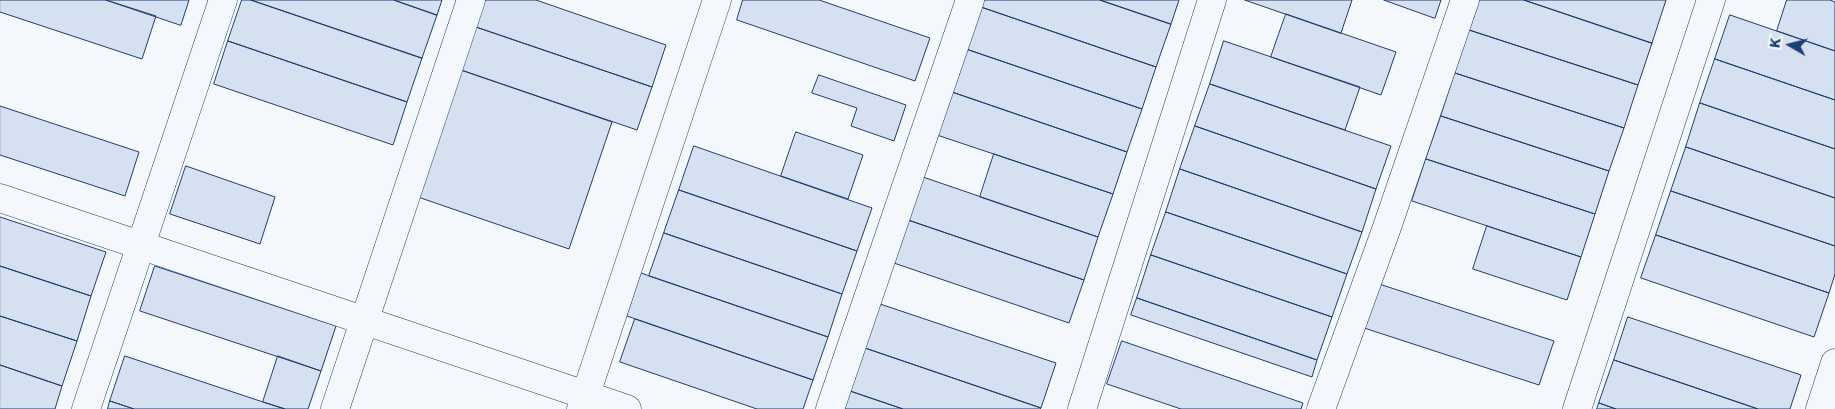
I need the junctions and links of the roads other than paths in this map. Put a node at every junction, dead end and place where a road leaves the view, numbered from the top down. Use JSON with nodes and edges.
{"nodes":[{"id":1,"x":223,"y":0,"type":"edge"},
{"id":2,"x":471,"y":0,"type":"edge"},
{"id":3,"x":717,"y":0,"type":"edge"},
{"id":4,"x":970,"y":0,"type":"edge"},
{"id":5,"x":1212,"y":0,"type":"edge"},
{"id":6,"x":1465,"y":0,"type":"edge"},
{"id":7,"x":1711,"y":0,"type":"edge"},
{"id":8,"x":0,"y":198,"type":"edge"},
{"id":9,"x":140,"y":245,"type":"junction"},
{"id":10,"x":365,"y":321,"type":"junction"},
{"id":11,"x":1835,"y":363,"type":"edge"},
{"id":12,"x":584,"y":402,"type":"edge"},
{"id":13,"x":86,"y":409,"type":"edge"},
{"id":14,"x":336,"y":409,"type":"edge"},
{"id":15,"x":626,"y":409,"type":"edge"},
{"id":16,"x":830,"y":409,"type":"edge"},
{"id":17,"x":1082,"y":409,"type":"edge"},
{"id":18,"x":1321,"y":409,"type":"edge"},
{"id":19,"x":1578,"y":409,"type":"edge"},
{"id":20,"x":1820,"y":409,"type":"edge"}],
"edges":[{"from":1,"to":9,"type":"street"},
{"from":2,"to":10,"type":"street"},
{"from":3,"to":12,"type":"street"},
{"from":4,"to":16,"type":"street"},
{"from":5,"to":17,"type":"street"},
{"from":6,"to":18,"type":"street"},
{"from":7,"to":19,"type":"street"},
{"from":8,"to":9,"type":"street"},
{"from":9,"to":10,"type":"street"},
{"from":9,"to":13,"type":"street"},
{"from":10,"to":12,"type":"street"},
{"from":10,"to":14,"type":"street"},
{"from":11,"to":20,"type":"street"},
{"from":12,"to":15,"type":"street"}]}
